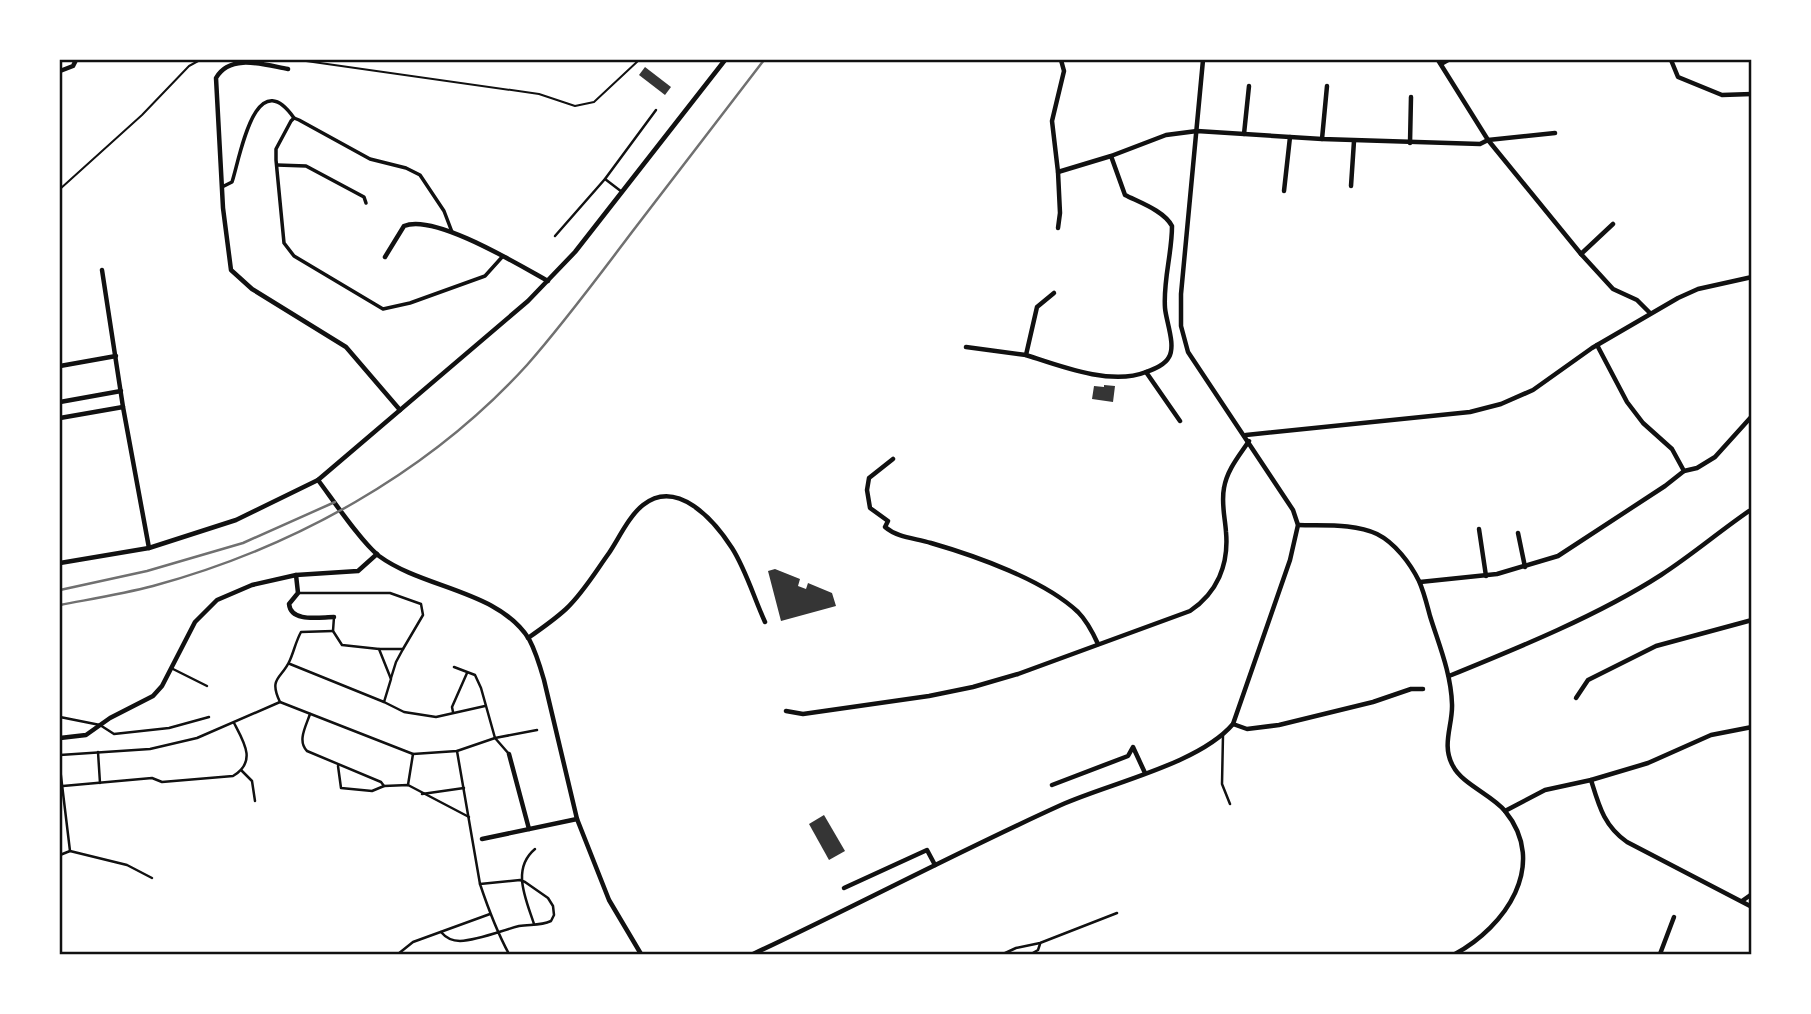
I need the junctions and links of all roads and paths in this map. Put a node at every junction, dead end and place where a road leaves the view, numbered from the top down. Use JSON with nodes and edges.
{"nodes":[{"id":1,"x":76,"y":60,"type":"edge"},
{"id":2,"x":200,"y":60,"type":"edge"},
{"id":3,"x":299,"y":60,"type":"edge"},
{"id":4,"x":639,"y":60,"type":"edge"},
{"id":5,"x":724,"y":60,"type":"edge"},
{"id":6,"x":1061,"y":60,"type":"edge"},
{"id":7,"x":1203,"y":60,"type":"edge"},
{"id":8,"x":1448,"y":60,"type":"edge"},
{"id":9,"x":1671,"y":60,"type":"edge"},
{"id":10,"x":1439,"y":62,"type":"edge"},
{"id":11,"x":288,"y":69,"type":"dead end"},
{"id":12,"x":60,"y":71,"type":"edge"},
{"id":13,"x":1249,"y":86,"type":"dead end"},
{"id":14,"x":1328,"y":86,"type":"dead end"},
{"id":15,"x":1752,"y":94,"type":"edge"},
{"id":16,"x":1411,"y":97,"type":"dead end"},
{"id":17,"x":656,"y":110,"type":"dead end"},
{"id":18,"x":294,"y":118,"type":"junction"},
{"id":19,"x":1197,"y":131,"type":"junction"},
{"id":20,"x":1555,"y":133,"type":"dead end"},
{"id":21,"x":1244,"y":134,"type":"junction"},
{"id":22,"x":1290,"y":137,"type":"junction"},
{"id":23,"x":1322,"y":139,"type":"junction"},
{"id":24,"x":1488,"y":140,"type":"junction"},
{"id":25,"x":1354,"y":141,"type":"junction"},
{"id":26,"x":1410,"y":143,"type":"junction"},
{"id":27,"x":1111,"y":156,"type":"junction"},
{"id":28,"x":277,"y":165,"type":"junction"},
{"id":29,"x":1058,"y":172,"type":"junction"},
{"id":30,"x":605,"y":179,"type":"junction"},
{"id":31,"x":1351,"y":186,"type":"dead end"},
{"id":32,"x":222,"y":187,"type":"junction"},
{"id":33,"x":60,"y":189,"type":"edge"},
{"id":34,"x":1284,"y":191,"type":"dead end"},
{"id":35,"x":622,"y":192,"type":"junction"},
{"id":36,"x":366,"y":203,"type":"dead end"},
{"id":37,"x":1613,"y":224,"type":"dead end"},
{"id":38,"x":1058,"y":228,"type":"dead end"},
{"id":39,"x":452,"y":232,"type":"junction"},
{"id":40,"x":555,"y":236,"type":"dead end"},
{"id":41,"x":1581,"y":254,"type":"junction"},
{"id":42,"x":503,"y":256,"type":"junction"},
{"id":43,"x":385,"y":257,"type":"dead end"},
{"id":44,"x":102,"y":270,"type":"dead end"},
{"id":45,"x":1752,"y":277,"type":"edge"},
{"id":46,"x":548,"y":281,"type":"junction"},
{"id":47,"x":1054,"y":293,"type":"dead end"},
{"id":48,"x":1650,"y":313,"type":"junction"},
{"id":49,"x":1597,"y":345,"type":"junction"},
{"id":50,"x":966,"y":347,"type":"dead end"},
{"id":51,"x":1026,"y":355,"type":"junction"},
{"id":52,"x":116,"y":356,"type":"junction"},
{"id":53,"x":60,"y":366,"type":"edge"},
{"id":54,"x":1146,"y":372,"type":"junction"},
{"id":55,"x":121,"y":391,"type":"junction"},
{"id":56,"x":60,"y":402,"type":"edge"},
{"id":57,"x":123,"y":407,"type":"junction"},
{"id":58,"x":400,"y":410,"type":"junction"},
{"id":59,"x":1752,"y":416,"type":"edge"},
{"id":60,"x":60,"y":418,"type":"edge"},
{"id":61,"x":1180,"y":421,"type":"dead end"},
{"id":62,"x":1245,"y":435,"type":"junction"},
{"id":63,"x":1249,"y":441,"type":"junction"},
{"id":64,"x":893,"y":459,"type":"dead end"},
{"id":65,"x":1684,"y":471,"type":"junction"},
{"id":66,"x":318,"y":480,"type":"junction"},
{"id":67,"x":1752,"y":509,"type":"edge"},
{"id":68,"x":1298,"y":525,"type":"junction"},
{"id":69,"x":1479,"y":529,"type":"dead end"},
{"id":70,"x":1518,"y":533,"type":"dead end"},
{"id":71,"x":149,"y":548,"type":"junction"},
{"id":72,"x":377,"y":554,"type":"junction"},
{"id":73,"x":60,"y":564,"type":"edge"},
{"id":74,"x":1525,"y":567,"type":"junction"},
{"id":75,"x":296,"y":575,"type":"junction"},
{"id":76,"x":1486,"y":576,"type":"junction"},
{"id":77,"x":1420,"y":582,"type":"junction"},
{"id":78,"x":298,"y":593,"type":"junction"},
{"id":79,"x":334,"y":617,"type":"joint"},
{"id":80,"x":1752,"y":620,"type":"edge"},
{"id":81,"x":765,"y":621,"type":"dead end"},
{"id":82,"x":332,"y":631,"type":"junction"},
{"id":83,"x":528,"y":638,"type":"junction"},
{"id":84,"x":1098,"y":644,"type":"junction"},
{"id":85,"x":379,"y":649,"type":"junction"},
{"id":86,"x":403,"y":649,"type":"junction"},
{"id":87,"x":289,"y":663,"type":"junction"},
{"id":88,"x":454,"y":667,"type":"dead end"},
{"id":89,"x":171,"y":668,"type":"junction"},
{"id":90,"x":467,"y":673,"type":"junction"},
{"id":91,"x":1449,"y":676,"type":"junction"},
{"id":92,"x":391,"y":679,"type":"junction"},
{"id":93,"x":207,"y":687,"type":"dead end"},
{"id":94,"x":1423,"y":689,"type":"dead end"},
{"id":95,"x":1576,"y":698,"type":"dead end"},
{"id":96,"x":280,"y":702,"type":"junction"},
{"id":97,"x":384,"y":702,"type":"junction"},
{"id":98,"x":485,"y":706,"type":"junction"},
{"id":99,"x":786,"y":711,"type":"dead end"},
{"id":100,"x":311,"y":713,"type":"junction"},
{"id":101,"x":453,"y":713,"type":"junction"},
{"id":102,"x":60,"y":717,"type":"edge"},
{"id":103,"x":209,"y":717,"type":"dead end"},
{"id":104,"x":234,"y":723,"type":"junction"},
{"id":105,"x":1233,"y":724,"type":"junction"},
{"id":106,"x":100,"y":725,"type":"junction"},
{"id":107,"x":1752,"y":727,"type":"edge"},
{"id":108,"x":537,"y":730,"type":"dead end"},
{"id":109,"x":1223,"y":734,"type":"junction"},
{"id":110,"x":60,"y":738,"type":"edge"},
{"id":111,"x":495,"y":738,"type":"junction"},
{"id":112,"x":457,"y":751,"type":"junction"},
{"id":113,"x":98,"y":752,"type":"junction"},
{"id":114,"x":414,"y":754,"type":"junction"},
{"id":115,"x":509,"y":754,"type":"joint"},
{"id":116,"x":60,"y":755,"type":"edge"},
{"id":117,"x":338,"y":766,"type":"junction"},
{"id":118,"x":60,"y":768,"type":"edge"},
{"id":119,"x":242,"y":771,"type":"junction"},
{"id":120,"x":1145,"y":773,"type":"junction"},
{"id":121,"x":1591,"y":780,"type":"junction"},
{"id":122,"x":100,"y":783,"type":"junction"},
{"id":123,"x":408,"y":785,"type":"junction"},
{"id":124,"x":1052,"y":785,"type":"dead end"},
{"id":125,"x":63,"y":786,"type":"junction"},
{"id":126,"x":384,"y":786,"type":"junction"},
{"id":127,"x":464,"y":788,"type":"junction"},
{"id":128,"x":422,"y":794,"type":"junction"},
{"id":129,"x":255,"y":801,"type":"dead end"},
{"id":130,"x":61,"y":804,"type":"edge"},
{"id":131,"x":1230,"y":804,"type":"dead end"},
{"id":132,"x":1505,"y":811,"type":"junction"},
{"id":133,"x":469,"y":817,"type":"junction"},
{"id":134,"x":577,"y":819,"type":"junction"},
{"id":135,"x":529,"y":829,"type":"junction"},
{"id":136,"x":472,"y":836,"type":"junction"},
{"id":137,"x":482,"y":839,"type":"joint"},
{"id":138,"x":535,"y":849,"type":"dead end"},
{"id":139,"x":71,"y":851,"type":"junction"},
{"id":140,"x":60,"y":855,"type":"edge"},
{"id":141,"x":935,"y":865,"type":"junction"},
{"id":142,"x":152,"y":878,"type":"dead end"},
{"id":143,"x":520,"y":880,"type":"junction"},
{"id":144,"x":480,"y":884,"type":"junction"},
{"id":145,"x":844,"y":888,"type":"dead end"},
{"id":146,"x":1752,"y":894,"type":"edge"},
{"id":147,"x":1742,"y":901,"type":"junction"},
{"id":148,"x":1752,"y":907,"type":"edge"},
{"id":149,"x":1117,"y":913,"type":"dead end"},
{"id":150,"x":490,"y":914,"type":"junction"},
{"id":151,"x":1674,"y":917,"type":"dead end"},
{"id":152,"x":534,"y":924,"type":"junction"},
{"id":153,"x":440,"y":932,"type":"junction"},
{"id":154,"x":498,"y":932,"type":"junction"},
{"id":155,"x":1040,"y":943,"type":"junction"},
{"id":156,"x":398,"y":954,"type":"edge"},
{"id":157,"x":509,"y":954,"type":"edge"},
{"id":158,"x":641,"y":954,"type":"edge"},
{"id":159,"x":753,"y":954,"type":"edge"},
{"id":160,"x":1003,"y":954,"type":"edge"},
{"id":161,"x":1031,"y":954,"type":"edge"},
{"id":162,"x":1455,"y":954,"type":"edge"},
{"id":163,"x":1660,"y":954,"type":"edge"}],
"edges":[{"from":1,"to":12,"type":"street"},
{"from":2,"to":33,"type":"path"},
{"from":3,"to":4,"type":"path"},
{"from":5,"to":35,"type":"street"},
{"from":6,"to":29,"type":"street"},
{"from":7,"to":19,"type":"street"},
{"from":8,"to":10,"type":"street"},
{"from":9,"to":15,"type":"street"},
{"from":10,"to":24,"type":"street"},
{"from":11,"to":32,"type":"street"},
{"from":13,"to":21,"type":"street"},
{"from":14,"to":23,"type":"street"},
{"from":16,"to":26,"type":"street"},
{"from":17,"to":30,"type":"lane"},
{"from":18,"to":28,"type":"street"},
{"from":18,"to":32,"type":"street"},
{"from":18,"to":39,"type":"street"},
{"from":19,"to":21,"type":"street"},
{"from":19,"to":27,"type":"street"},
{"from":19,"to":62,"type":"street"},
{"from":20,"to":24,"type":"street"},
{"from":21,"to":22,"type":"street"},
{"from":22,"to":23,"type":"street"},
{"from":22,"to":34,"type":"street"},
{"from":23,"to":25,"type":"street"},
{"from":24,"to":26,"type":"street"},
{"from":24,"to":41,"type":"street"},
{"from":25,"to":26,"type":"street"},
{"from":25,"to":31,"type":"street"},
{"from":27,"to":29,"type":"street"},
{"from":27,"to":54,"type":"street"},
{"from":28,"to":36,"type":"street"},
{"from":28,"to":42,"type":"street"},
{"from":29,"to":38,"type":"street"},
{"from":30,"to":35,"type":"lane"},
{"from":30,"to":40,"type":"lane"},
{"from":32,"to":58,"type":"street"},
{"from":35,"to":46,"type":"street"},
{"from":37,"to":41,"type":"street"},
{"from":39,"to":42,"type":"street"},
{"from":39,"to":43,"type":"street"},
{"from":41,"to":48,"type":"street"},
{"from":42,"to":46,"type":"street"},
{"from":44,"to":52,"type":"street"},
{"from":45,"to":48,"type":"street"},
{"from":46,"to":58,"type":"street"},
{"from":47,"to":51,"type":"street"},
{"from":48,"to":49,"type":"street"},
{"from":49,"to":62,"type":"street"},
{"from":49,"to":65,"type":"street"},
{"from":50,"to":51,"type":"street"},
{"from":51,"to":54,"type":"street"},
{"from":52,"to":53,"type":"street"},
{"from":52,"to":55,"type":"street"},
{"from":54,"to":61,"type":"street"},
{"from":55,"to":56,"type":"street"},
{"from":55,"to":57,"type":"street"},
{"from":57,"to":60,"type":"street"},
{"from":57,"to":71,"type":"street"},
{"from":58,"to":66,"type":"street"},
{"from":59,"to":65,"type":"street"},
{"from":62,"to":63,"type":"street"},
{"from":63,"to":68,"type":"street"},
{"from":63,"to":84,"type":"street"},
{"from":64,"to":84,"type":"street"},
{"from":65,"to":74,"type":"street"},
{"from":66,"to":71,"type":"street"},
{"from":66,"to":72,"type":"street"},
{"from":67,"to":91,"type":"street"},
{"from":68,"to":77,"type":"street"},
{"from":68,"to":105,"type":"street"},
{"from":69,"to":76,"type":"street"},
{"from":70,"to":74,"type":"street"},
{"from":71,"to":73,"type":"street"},
{"from":72,"to":75,"type":"street"},
{"from":72,"to":83,"type":"street"},
{"from":74,"to":76,"type":"street"},
{"from":75,"to":78,"type":"street"},
{"from":75,"to":89,"type":"street"},
{"from":76,"to":77,"type":"street"},
{"from":77,"to":91,"type":"street"},
{"from":78,"to":79,"type":"street"},
{"from":78,"to":86,"type":"lane"},
{"from":79,"to":82,"type":"lane"},
{"from":80,"to":95,"type":"street"},
{"from":81,"to":83,"type":"street"},
{"from":82,"to":85,"type":"lane"},
{"from":82,"to":87,"type":"lane"},
{"from":83,"to":134,"type":"street"},
{"from":84,"to":99,"type":"street"},
{"from":85,"to":86,"type":"lane"},
{"from":85,"to":92,"type":"lane"},
{"from":86,"to":92,"type":"lane"},
{"from":87,"to":96,"type":"lane"},
{"from":87,"to":97,"type":"lane"},
{"from":88,"to":90,"type":"lane"},
{"from":89,"to":93,"type":"lane"},
{"from":89,"to":106,"type":"street"},
{"from":90,"to":98,"type":"lane"},
{"from":90,"to":101,"type":"lane"},
{"from":91,"to":132,"type":"street"},
{"from":92,"to":97,"type":"lane"},
{"from":94,"to":105,"type":"street"},
{"from":96,"to":100,"type":"lane"},
{"from":96,"to":104,"type":"lane"},
{"from":97,"to":101,"type":"lane"},
{"from":98,"to":101,"type":"lane"},
{"from":98,"to":111,"type":"lane"},
{"from":100,"to":114,"type":"lane"},
{"from":100,"to":117,"type":"lane"},
{"from":102,"to":106,"type":"lane"},
{"from":103,"to":106,"type":"lane"},
{"from":104,"to":113,"type":"lane"},
{"from":104,"to":119,"type":"lane"},
{"from":105,"to":109,"type":"street"},
{"from":106,"to":110,"type":"street"},
{"from":107,"to":121,"type":"street"},
{"from":108,"to":111,"type":"lane"},
{"from":109,"to":120,"type":"street"},
{"from":109,"to":131,"type":"lane"},
{"from":111,"to":112,"type":"lane"},
{"from":111,"to":115,"type":"lane"},
{"from":112,"to":114,"type":"lane"},
{"from":112,"to":127,"type":"lane"},
{"from":113,"to":116,"type":"lane"},
{"from":113,"to":122,"type":"lane"},
{"from":114,"to":123,"type":"lane"},
{"from":115,"to":135,"type":"street"},
{"from":117,"to":126,"type":"lane"},
{"from":117,"to":126,"type":"lane"},
{"from":118,"to":125,"type":"lane"},
{"from":119,"to":122,"type":"lane"},
{"from":119,"to":129,"type":"lane"},
{"from":120,"to":124,"type":"street"},
{"from":120,"to":141,"type":"street"},
{"from":121,"to":132,"type":"street"},
{"from":121,"to":147,"type":"street"},
{"from":122,"to":125,"type":"lane"},
{"from":123,"to":126,"type":"lane"},
{"from":123,"to":128,"type":"lane"},
{"from":125,"to":130,"type":"lane"},
{"from":127,"to":128,"type":"lane"},
{"from":127,"to":133,"type":"lane"},
{"from":128,"to":133,"type":"lane"},
{"from":130,"to":139,"type":"lane"},
{"from":132,"to":162,"type":"street"},
{"from":133,"to":136,"type":"lane"},
{"from":134,"to":135,"type":"street"},
{"from":134,"to":158,"type":"street"},
{"from":135,"to":137,"type":"street"},
{"from":136,"to":137,"type":"lane"},
{"from":136,"to":144,"type":"lane"},
{"from":138,"to":143,"type":"lane"},
{"from":139,"to":140,"type":"lane"},
{"from":139,"to":142,"type":"lane"},
{"from":141,"to":145,"type":"street"},
{"from":141,"to":159,"type":"street"},
{"from":143,"to":144,"type":"lane"},
{"from":143,"to":152,"type":"lane"},
{"from":143,"to":152,"type":"lane"},
{"from":144,"to":150,"type":"lane"},
{"from":146,"to":147,"type":"street"},
{"from":147,"to":148,"type":"street"},
{"from":149,"to":155,"type":"lane"},
{"from":150,"to":153,"type":"lane"},
{"from":150,"to":154,"type":"lane"},
{"from":151,"to":163,"type":"street"},
{"from":152,"to":154,"type":"lane"},
{"from":153,"to":154,"type":"lane"},
{"from":153,"to":156,"type":"lane"},
{"from":154,"to":157,"type":"lane"},
{"from":155,"to":160,"type":"lane"},
{"from":155,"to":161,"type":"lane"}]}
